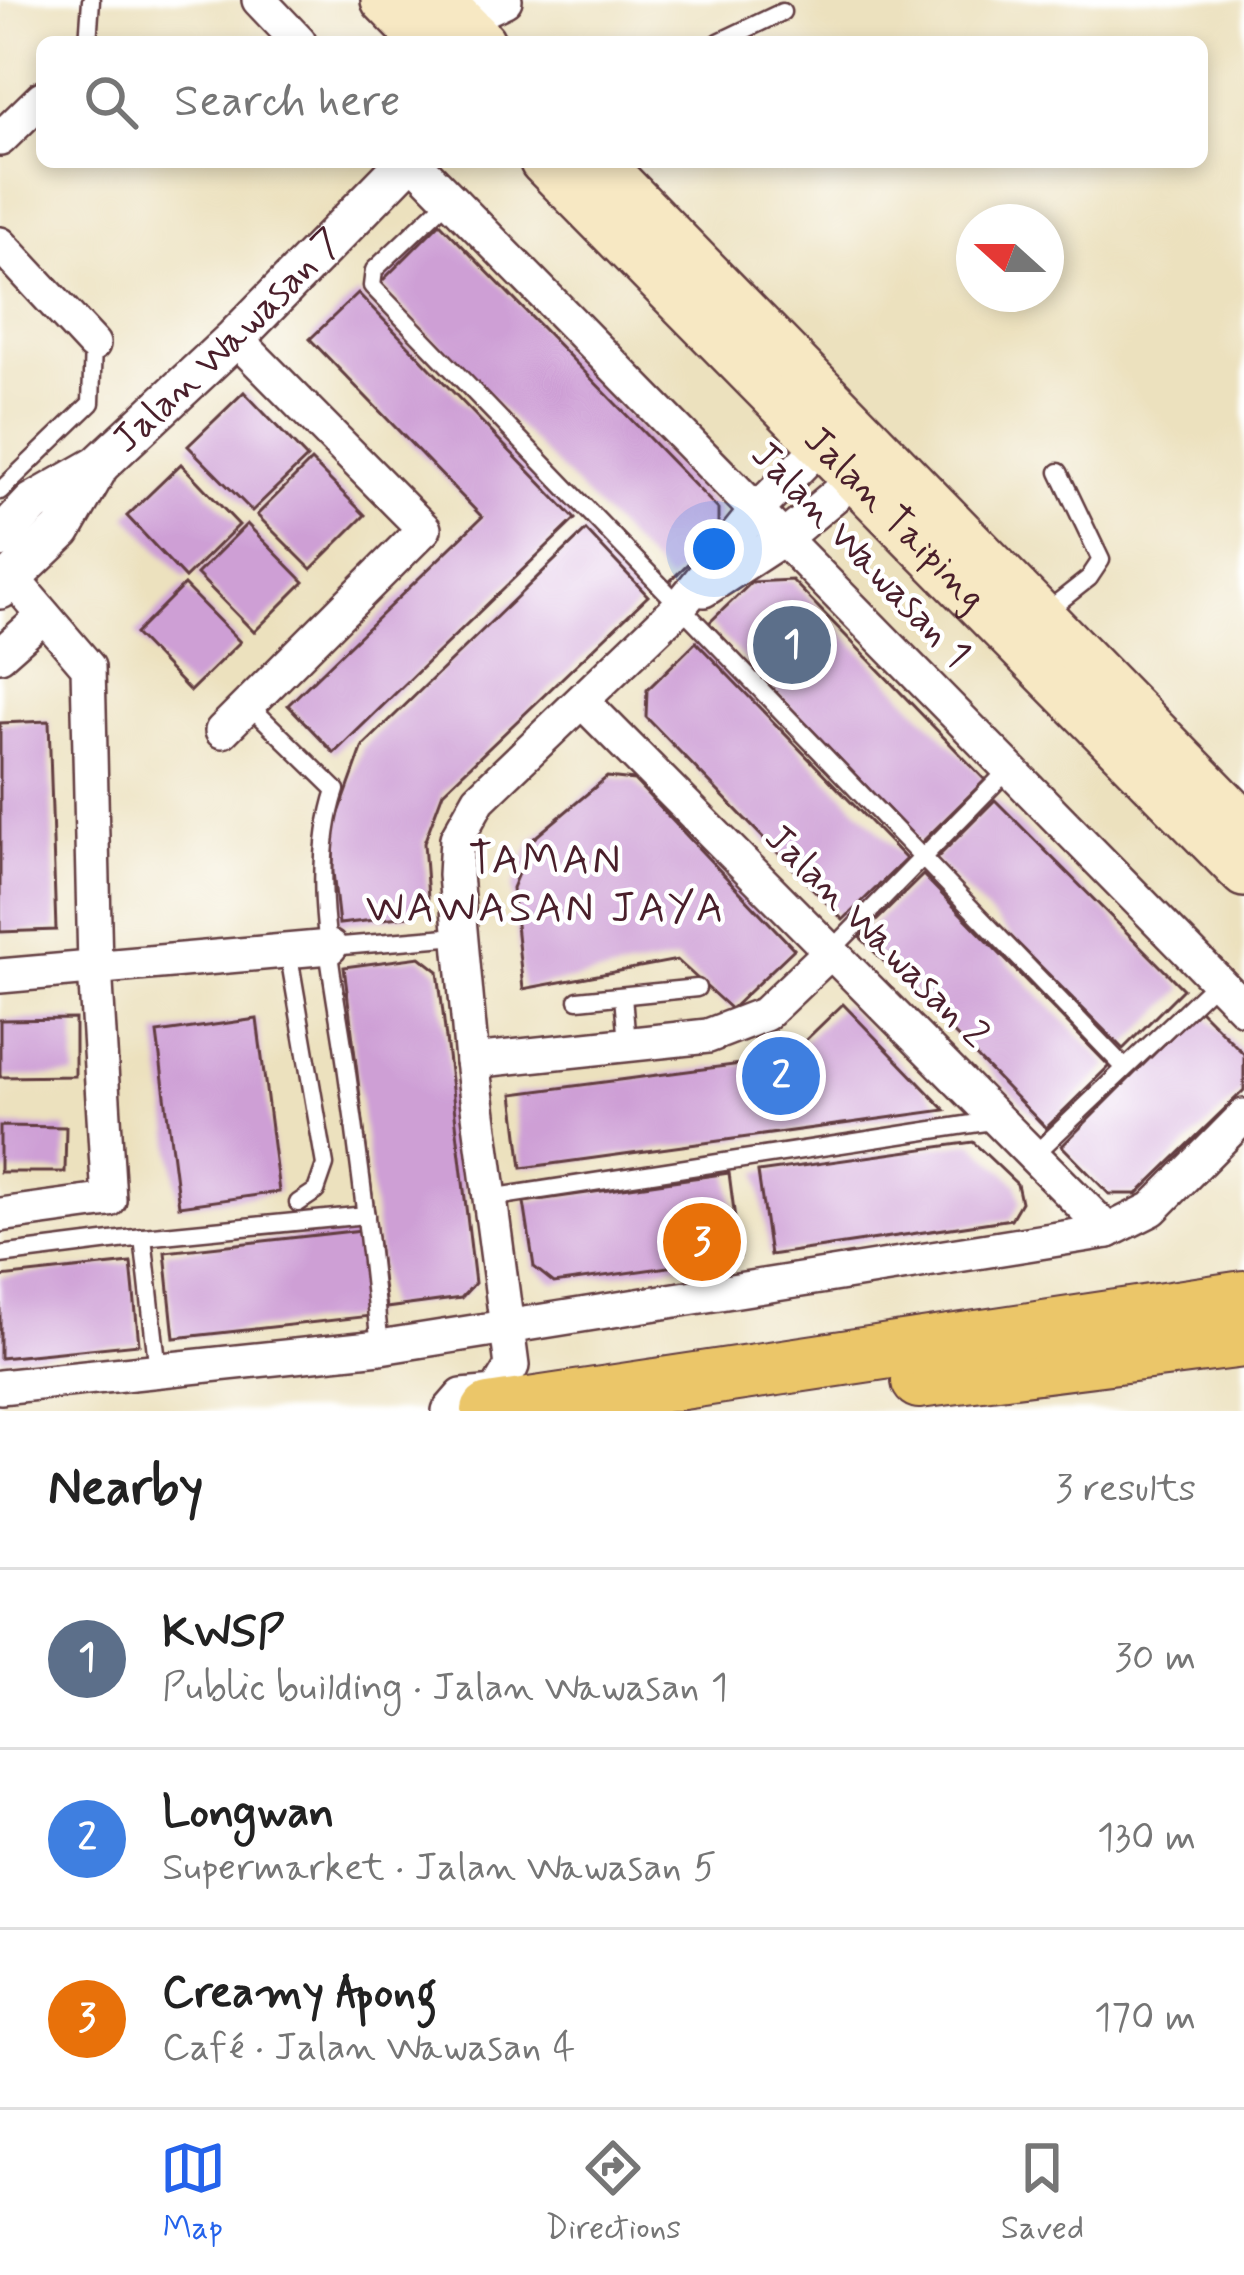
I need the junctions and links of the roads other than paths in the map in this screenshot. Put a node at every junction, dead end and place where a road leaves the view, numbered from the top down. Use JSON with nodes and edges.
{"nodes":[{"id":1,"x":91,"y":0,"type":"edge"},
{"id":2,"x":259,"y":0,"type":"edge"},
{"id":3,"x":384,"y":0,"type":"edge"},
{"id":4,"x":506,"y":0,"type":"edge"},
{"id":5,"x":782,"y":12,"type":"dead end"},
{"id":6,"x":452,"y":26,"type":"edge"},
{"id":7,"x":88,"y":36,"type":"edge"},
{"id":8,"x":293,"y":36,"type":"edge"},
{"id":9,"x":732,"y":36,"type":"edge"},
{"id":10,"x":36,"y":104,"type":"edge"},
{"id":11,"x":0,"y":139,"type":"edge"},
{"id":12,"x":405,"y":168,"type":"edge"},
{"id":13,"x":418,"y":168,"type":"edge"},
{"id":14,"x":550,"y":168,"type":"edge"},
{"id":15,"x":604,"y":168,"type":"edge"},
{"id":16,"x":450,"y":198,"type":"junction"},
{"id":17,"x":0,"y":244,"type":"edge"},
{"id":18,"x":235,"y":338,"type":"junction"},
{"id":19,"x":94,"y":344,"type":"joint"},
{"id":20,"x":835,"y":431,"type":"junction"},
{"id":21,"x":98,"y":466,"type":"junction"},
{"id":22,"x":870,"y":466,"type":"junction"},
{"id":23,"x":1059,"y":472,"type":"dead end"},
{"id":24,"x":0,"y":491,"type":"edge"},
{"id":25,"x":757,"y":510,"type":"junction"},
{"id":26,"x":0,"y":538,"type":"edge"},
{"id":27,"x":784,"y":538,"type":"junction"},
{"id":28,"x":6,"y":584,"type":"edge"},
{"id":29,"x":679,"y":607,"type":"junction"},
{"id":30,"x":1042,"y":615,"type":"junction"},
{"id":31,"x":44,"y":616,"type":"junction"},
{"id":32,"x":0,"y":655,"type":"edge"},
{"id":33,"x":583,"y":702,"type":"junction"},
{"id":34,"x":249,"y":705,"type":"junction"},
{"id":35,"x":222,"y":731,"type":"dead end"},
{"id":36,"x":1009,"y":769,"type":"junction"},
{"id":37,"x":1244,"y":823,"type":"edge"},
{"id":38,"x":921,"y":857,"type":"junction"},
{"id":39,"x":1244,"y":874,"type":"edge"},
{"id":40,"x":459,"y":936,"type":"junction"},
{"id":41,"x":330,"y":946,"type":"junction"},
{"id":42,"x":287,"y":950,"type":"junction"},
{"id":43,"x":831,"y":951,"type":"junction"},
{"id":44,"x":95,"y":967,"type":"junction"},
{"id":45,"x":0,"y":976,"type":"edge"},
{"id":46,"x":1217,"y":980,"type":"junction"},
{"id":47,"x":697,"y":988,"type":"dead end"},
{"id":48,"x":623,"y":996,"type":"junction"},
{"id":49,"x":578,"y":1000,"type":"dead end"},
{"id":50,"x":1244,"y":1008,"type":"edge"},
{"id":51,"x":626,"y":1044,"type":"junction"},
{"id":52,"x":472,"y":1061,"type":"junction"},
{"id":53,"x":1124,"y":1067,"type":"junction"},
{"id":54,"x":1244,"y":1116,"type":"edge"},
{"id":55,"x":998,"y":1120,"type":"junction"},
{"id":56,"x":1033,"y":1156,"type":"junction"},
{"id":57,"x":490,"y":1198,"type":"junction"},
{"id":58,"x":298,"y":1203,"type":"dead end"},
{"id":59,"x":366,"y":1215,"type":"junction"},
{"id":60,"x":0,"y":1216,"type":"edge"},
{"id":61,"x":1108,"y":1232,"type":"junction"},
{"id":62,"x":143,"y":1237,"type":"junction"},
{"id":63,"x":0,"y":1255,"type":"edge"},
{"id":64,"x":1244,"y":1298,"type":"edge"},
{"id":65,"x":507,"y":1328,"type":"junction"},
{"id":66,"x":1244,"y":1340,"type":"edge"},
{"id":67,"x":380,"y":1347,"type":"junction"},
{"id":68,"x":158,"y":1371,"type":"junction"},
{"id":69,"x":0,"y":1387,"type":"edge"},
{"id":70,"x":501,"y":1389,"type":"edge"},
{"id":71,"x":449,"y":1411,"type":"edge"},
{"id":72,"x":711,"y":1411,"type":"edge"}],
"edges":[{"from":1,"to":7,"type":"lane"},
{"from":2,"to":8,"type":"street"},
{"from":3,"to":6,"type":"main road"},
{"from":4,"to":6,"type":"street"},
{"from":5,"to":9,"type":"lane"},
{"from":10,"to":11,"type":"street"},
{"from":12,"to":18,"type":"street","name":"Jalan Wawasan 7"},
{"from":13,"to":16,"type":"street","name":"Jalan Wawasan 1"},
{"from":14,"to":20,"type":"main road","name":"Jalan Taiping"},
{"from":15,"to":20,"type":"main road","name":"Jalan Taiping"},
{"from":16,"to":25,"type":"street","name":"Jalan Wawasan 1"},
{"from":16,"to":29,"type":"lane"},
{"from":17,"to":19,"type":"street"},
{"from":18,"to":21,"type":"street","name":"Jalan Wawasan 7"},
{"from":18,"to":34,"type":"street"},
{"from":19,"to":24,"type":"lane"},
{"from":20,"to":22,"type":"main road","name":"Jalan Taiping"},
{"from":20,"to":25,"type":"street"},
{"from":21,"to":26,"type":"street"},
{"from":21,"to":28,"type":"street"},
{"from":22,"to":27,"type":"street"},
{"from":22,"to":30,"type":"main road","name":"Jalan Taiping"},
{"from":22,"to":39,"type":"main road","name":"Jalan Taiping"},
{"from":23,"to":30,"type":"lane"},
{"from":25,"to":27,"type":"street","name":"Jalan Wawasan 1"},
{"from":25,"to":29,"type":"street"},
{"from":27,"to":29,"type":"street"},
{"from":27,"to":36,"type":"street","name":"Jalan Wawasan 1"},
{"from":28,"to":31,"type":"street"},
{"from":29,"to":33,"type":"street"},
{"from":29,"to":38,"type":"lane"},
{"from":30,"to":37,"type":"main road","name":"Jalan Taiping"},
{"from":31,"to":32,"type":"street"},
{"from":31,"to":44,"type":"street"},
{"from":33,"to":40,"type":"street"},
{"from":33,"to":43,"type":"street","name":"Jalan Wawasan 2"},
{"from":34,"to":35,"type":"street"},
{"from":34,"to":41,"type":"lane"},
{"from":36,"to":38,"type":"lane"},
{"from":36,"to":46,"type":"street","name":"Jalan Wawasan 1"},
{"from":38,"to":43,"type":"lane"},
{"from":38,"to":53,"type":"lane"},
{"from":40,"to":41,"type":"lane"},
{"from":40,"to":52,"type":"street"},
{"from":41,"to":42,"type":"street"},
{"from":41,"to":59,"type":"lane"},
{"from":42,"to":44,"type":"street"},
{"from":42,"to":58,"type":"lane"},
{"from":43,"to":51,"type":"street"},
{"from":43,"to":55,"type":"street","name":"Jalan Wawasan 2"},
{"from":44,"to":45,"type":"street"},
{"from":44,"to":60,"type":"street"},
{"from":46,"to":50,"type":"street","name":"Jalan Wawasan 1"},
{"from":46,"to":53,"type":"lane"},
{"from":47,"to":48,"type":"lane"},
{"from":48,"to":49,"type":"lane"},
{"from":48,"to":51,"type":"lane"},
{"from":51,"to":52,"type":"street"},
{"from":52,"to":57,"type":"street"},
{"from":53,"to":56,"type":"lane"},
{"from":54,"to":61,"type":"street"},
{"from":55,"to":56,"type":"street","name":"Jalan Wawasan 2"},
{"from":55,"to":57,"type":"lane"},
{"from":56,"to":61,"type":"street","name":"Jalan Wawasan 2"},
{"from":57,"to":65,"type":"street"},
{"from":59,"to":62,"type":"lane"},
{"from":59,"to":67,"type":"lane"},
{"from":61,"to":65,"type":"street"},
{"from":62,"to":63,"type":"lane"},
{"from":62,"to":68,"type":"lane"},
{"from":64,"to":70,"type":"highway"},
{"from":65,"to":67,"type":"street"},
{"from":65,"to":70,"type":"street"},
{"from":66,"to":72,"type":"highway"},
{"from":67,"to":68,"type":"street"},
{"from":68,"to":69,"type":"street"},
{"from":70,"to":71,"type":"street"}]}
